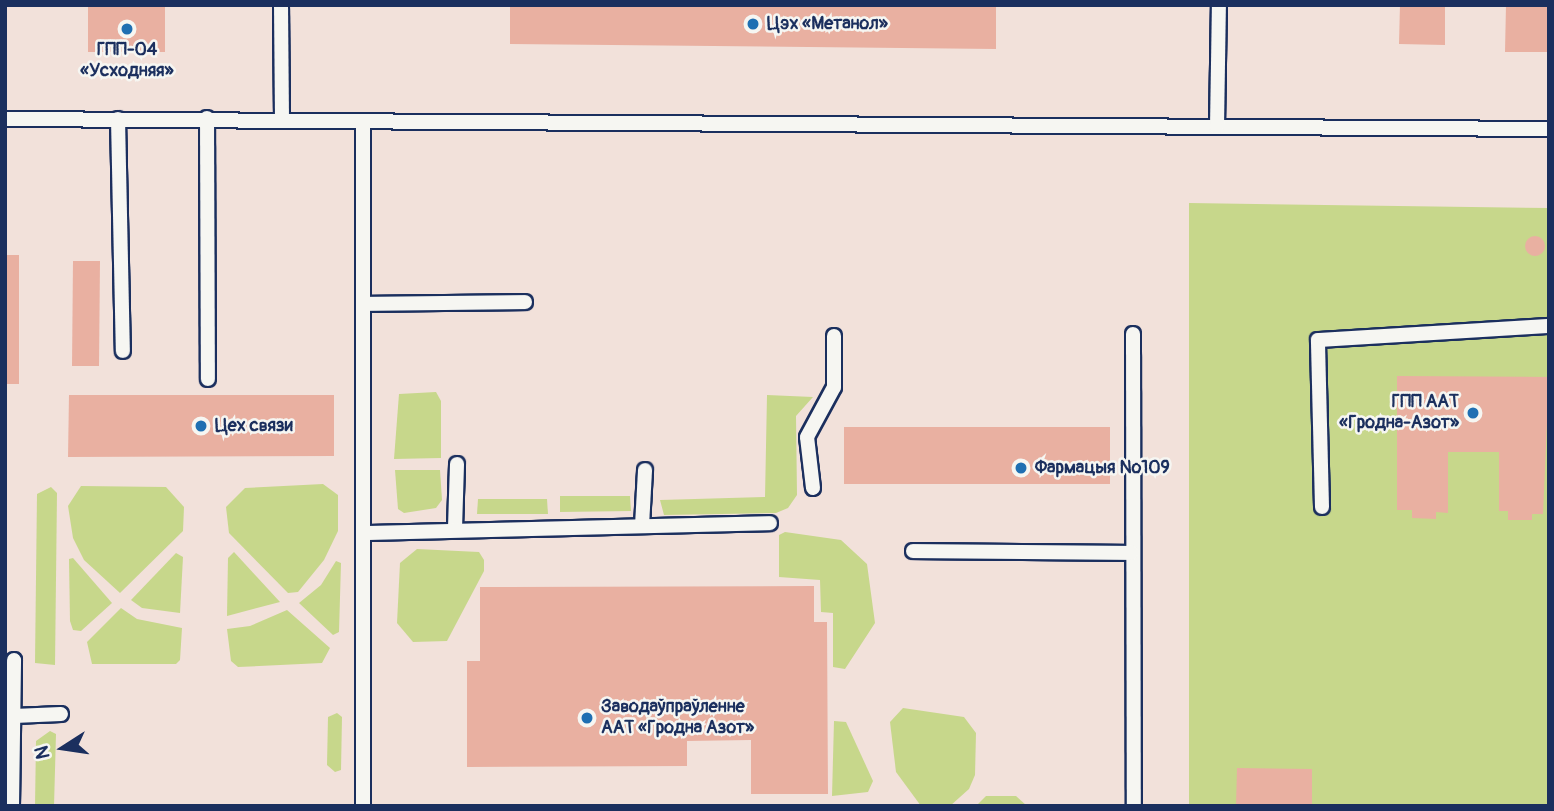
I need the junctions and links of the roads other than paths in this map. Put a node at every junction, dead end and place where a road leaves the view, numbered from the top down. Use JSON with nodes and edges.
{"nodes":[{"id":1,"x":281,"y":5,"type":"edge"},
{"id":2,"x":1219,"y":5,"type":"edge"},
{"id":3,"x":118,"y":118,"type":"junction"},
{"id":4,"x":206,"y":118,"type":"junction"},
{"id":5,"x":282,"y":118,"type":"junction"},
{"id":6,"x":5,"y":119,"type":"edge"},
{"id":7,"x":363,"y":121,"type":"junction"},
{"id":8,"x":1217,"y":127,"type":"junction"},
{"id":9,"x":1549,"y":130,"type":"edge"},
{"id":10,"x":525,"y":302,"type":"dead end"},
{"id":11,"x":364,"y":304,"type":"junction"},
{"id":12,"x":1549,"y":326,"type":"edge"},
{"id":13,"x":1133,"y":334,"type":"dead end"},
{"id":14,"x":834,"y":336,"type":"dead end"},
{"id":15,"x":123,"y":351,"type":"dead end"},
{"id":16,"x":208,"y":379,"type":"dead end"},
{"id":17,"x":457,"y":464,"type":"dead end"},
{"id":18,"x":645,"y":470,"type":"dead end"},
{"id":19,"x":813,"y":488,"type":"dead end"},
{"id":20,"x":1322,"y":507,"type":"dead end"},
{"id":21,"x":771,"y":523,"type":"dead end"},
{"id":22,"x":642,"y":526,"type":"junction"},
{"id":23,"x":455,"y":528,"type":"junction"},
{"id":24,"x":365,"y":533,"type":"junction"},
{"id":25,"x":913,"y":551,"type":"dead end"},
{"id":26,"x":1131,"y":553,"type":"junction"},
{"id":27,"x":14,"y":660,"type":"dead end"},
{"id":28,"x":61,"y":714,"type":"dead end"},
{"id":29,"x":14,"y":716,"type":"junction"},
{"id":30,"x":12,"y":806,"type":"edge"},
{"id":31,"x":363,"y":806,"type":"edge"},
{"id":32,"x":1135,"y":806,"type":"edge"}],
"edges":[{"from":1,"to":5,"type":"lane"},
{"from":2,"to":8,"type":"lane"},
{"from":3,"to":4,"type":"lane"},
{"from":3,"to":6,"type":"lane"},
{"from":3,"to":15,"type":"lane"},
{"from":4,"to":5,"type":"lane"},
{"from":4,"to":16,"type":"lane"},
{"from":5,"to":7,"type":"lane"},
{"from":7,"to":8,"type":"lane"},
{"from":7,"to":11,"type":"lane"},
{"from":8,"to":9,"type":"lane"},
{"from":10,"to":11,"type":"lane"},
{"from":11,"to":24,"type":"lane"},
{"from":12,"to":20,"type":"lane"},
{"from":13,"to":26,"type":"lane"},
{"from":14,"to":19,"type":"lane"},
{"from":17,"to":23,"type":"lane"},
{"from":18,"to":22,"type":"lane"},
{"from":21,"to":22,"type":"lane"},
{"from":22,"to":23,"type":"lane"},
{"from":23,"to":24,"type":"lane"},
{"from":24,"to":31,"type":"lane"},
{"from":25,"to":26,"type":"lane"},
{"from":26,"to":32,"type":"lane"},
{"from":27,"to":29,"type":"lane"},
{"from":28,"to":29,"type":"lane"},
{"from":29,"to":30,"type":"lane"}]}
